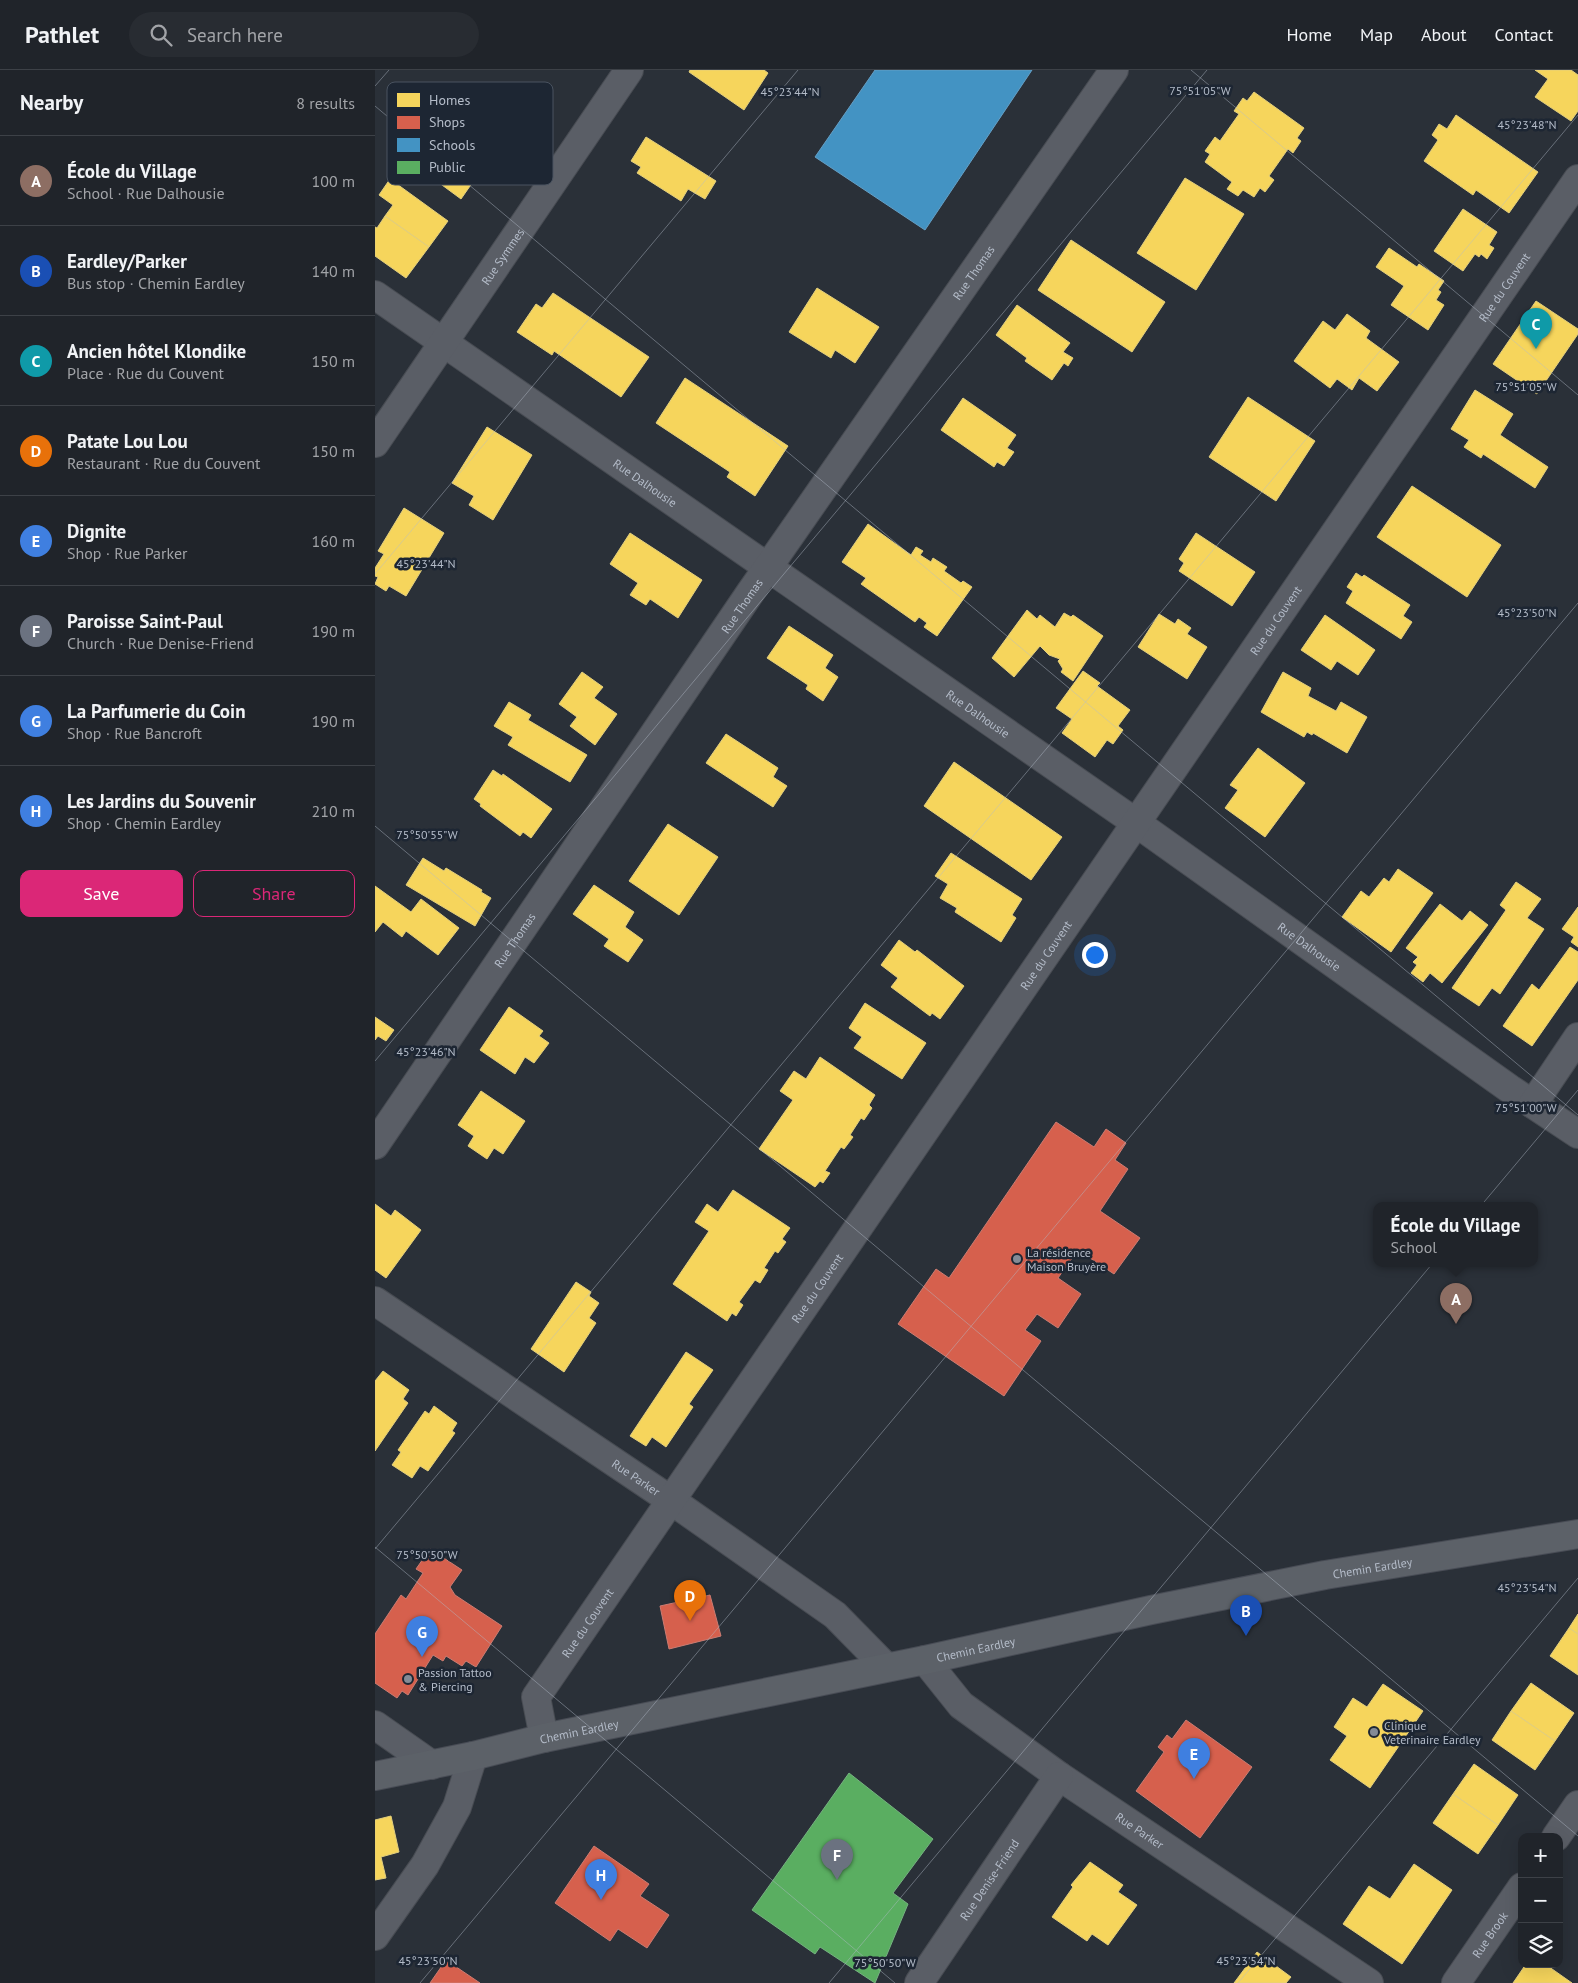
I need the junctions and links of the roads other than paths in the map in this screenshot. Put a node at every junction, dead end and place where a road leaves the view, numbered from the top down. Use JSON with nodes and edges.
{"nodes":[{"id":1,"x":629,"y":70,"type":"edge"},
{"id":2,"x":1115,"y":70,"type":"edge"},
{"id":3,"x":1578,"y":179,"type":"edge"},
{"id":4,"x":553,"y":181,"type":"edge"},
{"id":5,"x":550,"y":185,"type":"edge"},
{"id":6,"x":375,"y":295,"type":"edge"},
{"id":7,"x":443,"y":341,"type":"junction"},
{"id":8,"x":375,"y":443,"type":"edge"},
{"id":9,"x":768,"y":567,"type":"junction"},
{"id":10,"x":1135,"y":822,"type":"junction"},
{"id":11,"x":1578,"y":1037,"type":"edge"},
{"id":12,"x":1533,"y":1104,"type":"junction"},
{"id":13,"x":1578,"y":1134,"type":"edge"},
{"id":14,"x":375,"y":1145,"type":"edge"},
{"id":15,"x":375,"y":1301,"type":"edge"},
{"id":16,"x":672,"y":1500,"type":"junction"},
{"id":17,"x":1578,"y":1534,"type":"edge"},
{"id":18,"x":925,"y":1660,"type":"junction"},
{"id":19,"x":886,"y":1667,"type":"junction"},
{"id":20,"x":375,"y":1725,"type":"edge"},
{"id":21,"x":544,"y":1738,"type":"junction"},
{"id":22,"x":473,"y":1756,"type":"junction"},
{"id":23,"x":432,"y":1765,"type":"junction"},
{"id":24,"x":375,"y":1776,"type":"edge"},
{"id":25,"x":1059,"y":1776,"type":"junction"},
{"id":26,"x":1578,"y":1804,"type":"edge"},
{"id":27,"x":1559,"y":1833,"type":"edge"},
{"id":28,"x":1518,"y":1893,"type":"edge"},
{"id":29,"x":375,"y":1936,"type":"edge"},
{"id":30,"x":919,"y":1983,"type":"edge"},
{"id":31,"x":1369,"y":1983,"type":"edge"},
{"id":32,"x":1456,"y":1983,"type":"edge"}],
"edges":[{"from":1,"to":4,"type":"street","name":"Rue Symmes"},
{"from":2,"to":9,"type":"street","name":"Rue Thomas"},
{"from":3,"to":10,"type":"street","name":"Rue du Couvent"},
{"from":5,"to":7,"type":"street","name":"Rue Symmes"},
{"from":6,"to":7,"type":"street","name":"Rue Dalhousie"},
{"from":7,"to":8,"type":"street","name":"Rue Symmes"},
{"from":7,"to":9,"type":"street","name":"Rue Dalhousie"},
{"from":9,"to":10,"type":"street","name":"Rue Dalhousie"},
{"from":9,"to":14,"type":"street","name":"Rue Thomas"},
{"from":10,"to":12,"type":"street","name":"Rue Dalhousie"},
{"from":10,"to":16,"type":"street","name":"Rue du Couvent"},
{"from":11,"to":12,"type":"street"},
{"from":12,"to":13,"type":"street","name":"Rue Dalhousie"},
{"from":15,"to":16,"type":"street","name":"Rue Parker"},
{"from":16,"to":19,"type":"street","name":"Rue Parker"},
{"from":16,"to":21,"type":"street","name":"Rue du Couvent"},
{"from":17,"to":18,"type":"main road","name":"Chemin Eardley"},
{"from":18,"to":19,"type":"main road","name":"Chemin Eardley"},
{"from":18,"to":25,"type":"street","name":"Rue Parker"},
{"from":19,"to":21,"type":"main road","name":"Chemin Eardley"},
{"from":20,"to":23,"type":"street"},
{"from":21,"to":22,"type":"main road","name":"Chemin Eardley"},
{"from":22,"to":23,"type":"main road","name":"Chemin Eardley"},
{"from":22,"to":29,"type":"street"},
{"from":23,"to":24,"type":"main road","name":"Chemin Eardley"},
{"from":25,"to":30,"type":"street","name":"Rue Denise-Friend"},
{"from":25,"to":31,"type":"street","name":"Rue Parker"},
{"from":26,"to":27,"type":"street"},
{"from":28,"to":32,"type":"street","name":"Rue Brook"}]}
